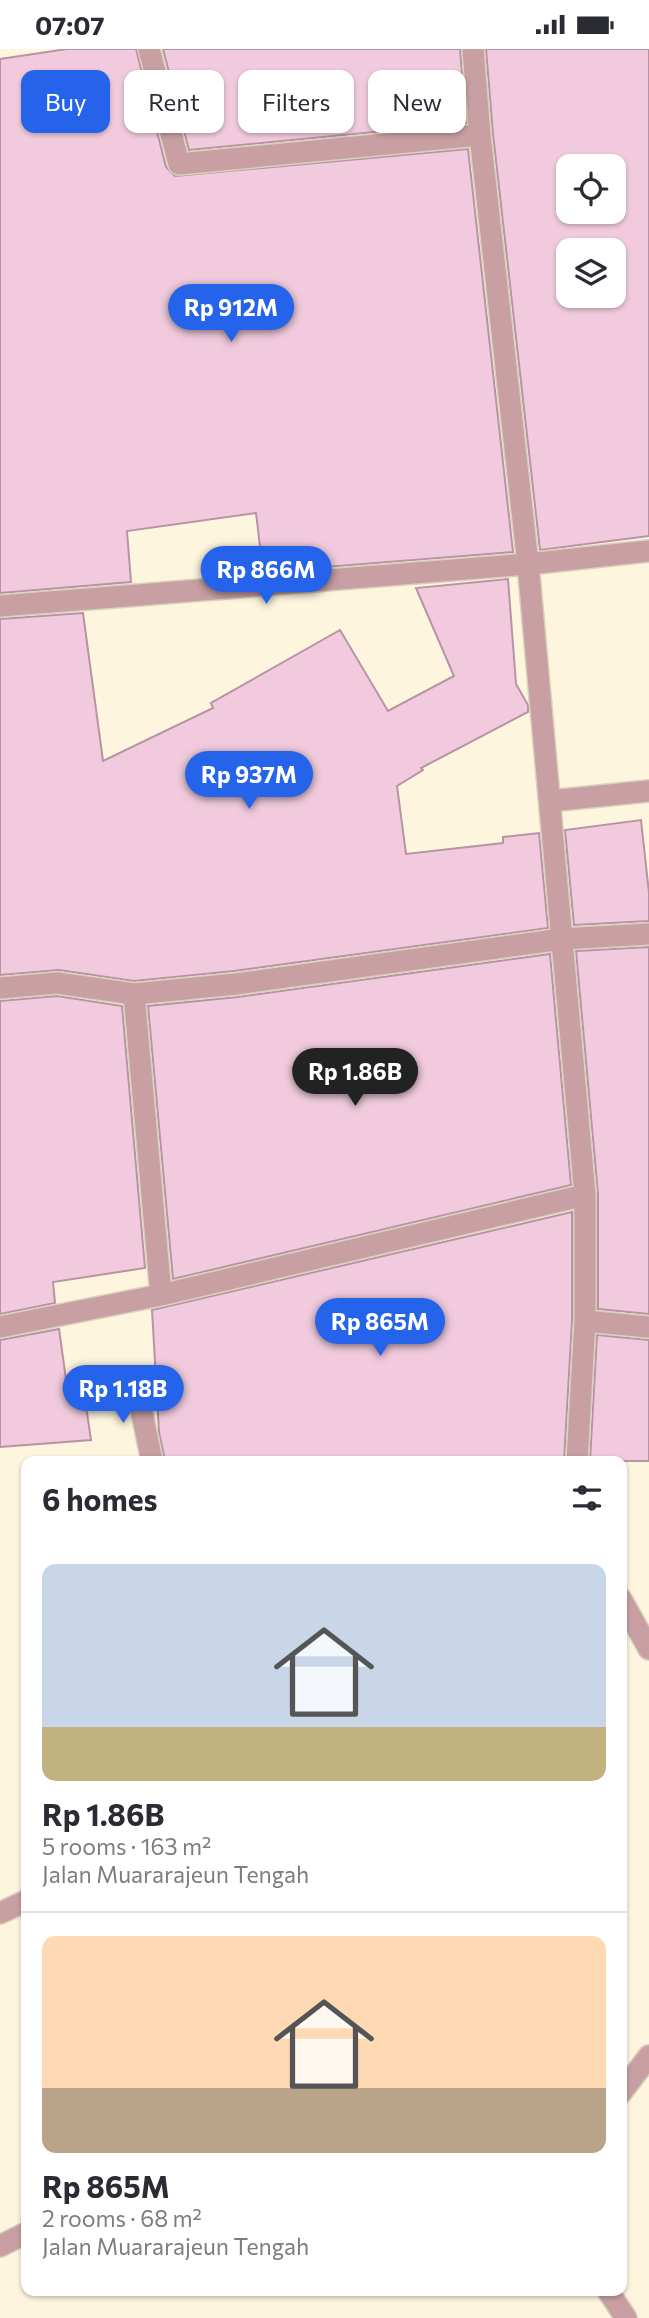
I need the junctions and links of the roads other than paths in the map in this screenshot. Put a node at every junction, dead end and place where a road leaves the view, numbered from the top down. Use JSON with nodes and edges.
{"nodes":[{"id":1,"x":149,"y":49,"type":"edge"},
{"id":2,"x":473,"y":49,"type":"edge"},
{"id":3,"x":480,"y":135,"type":"junction"},
{"id":4,"x":649,"y":551,"type":"edge"},
{"id":5,"x":528,"y":564,"type":"junction"},
{"id":6,"x":0,"y":606,"type":"edge"},
{"id":7,"x":649,"y":791,"type":"edge"},
{"id":8,"x":550,"y":801,"type":"junction"},
{"id":9,"x":649,"y":934,"type":"edge"},
{"id":10,"x":562,"y":939,"type":"junction"},
{"id":11,"x":0,"y":988,"type":"edge"},
{"id":12,"x":134,"y":994,"type":"junction"},
{"id":13,"x":585,"y":1195,"type":"junction"},
{"id":14,"x":161,"y":1295,"type":"junction"},
{"id":15,"x":585,"y":1321,"type":"junction"},
{"id":16,"x":0,"y":1327,"type":"edge"},
{"id":17,"x":649,"y":1327,"type":"edge"},
{"id":18,"x":135,"y":1380,"type":"dead end"},
{"id":19,"x":151,"y":1456,"type":"edge"},
{"id":20,"x":578,"y":1456,"type":"edge"},
{"id":21,"x":627,"y":1610,"type":"edge"},
{"id":22,"x":649,"y":1649,"type":"edge"},
{"id":23,"x":21,"y":1903,"type":"edge"},
{"id":24,"x":0,"y":1913,"type":"edge"},
{"id":25,"x":649,"y":2056,"type":"edge"},
{"id":26,"x":627,"y":2085,"type":"edge"},
{"id":27,"x":21,"y":2236,"type":"edge"},
{"id":28,"x":0,"y":2246,"type":"edge"},
{"id":29,"x":611,"y":2296,"type":"edge"},
{"id":30,"x":625,"y":2318,"type":"edge"}],
"edges":[{"from":1,"to":3,"type":"street"},
{"from":2,"to":3,"type":"street"},
{"from":3,"to":5,"type":"street"},
{"from":4,"to":5,"type":"street"},
{"from":5,"to":6,"type":"street"},
{"from":5,"to":8,"type":"street"},
{"from":7,"to":8,"type":"street"},
{"from":8,"to":10,"type":"street"},
{"from":9,"to":10,"type":"street"},
{"from":10,"to":12,"type":"street"},
{"from":10,"to":13,"type":"street"},
{"from":11,"to":12,"type":"street"},
{"from":12,"to":14,"type":"street"},
{"from":13,"to":14,"type":"street"},
{"from":13,"to":15,"type":"street"},
{"from":14,"to":16,"type":"street"},
{"from":15,"to":17,"type":"street"},
{"from":15,"to":20,"type":"street"},
{"from":18,"to":19,"type":"street"},
{"from":21,"to":22,"type":"street"},
{"from":23,"to":24,"type":"street"},
{"from":25,"to":26,"type":"street"},
{"from":27,"to":28,"type":"street"},
{"from":29,"to":30,"type":"street"}]}
